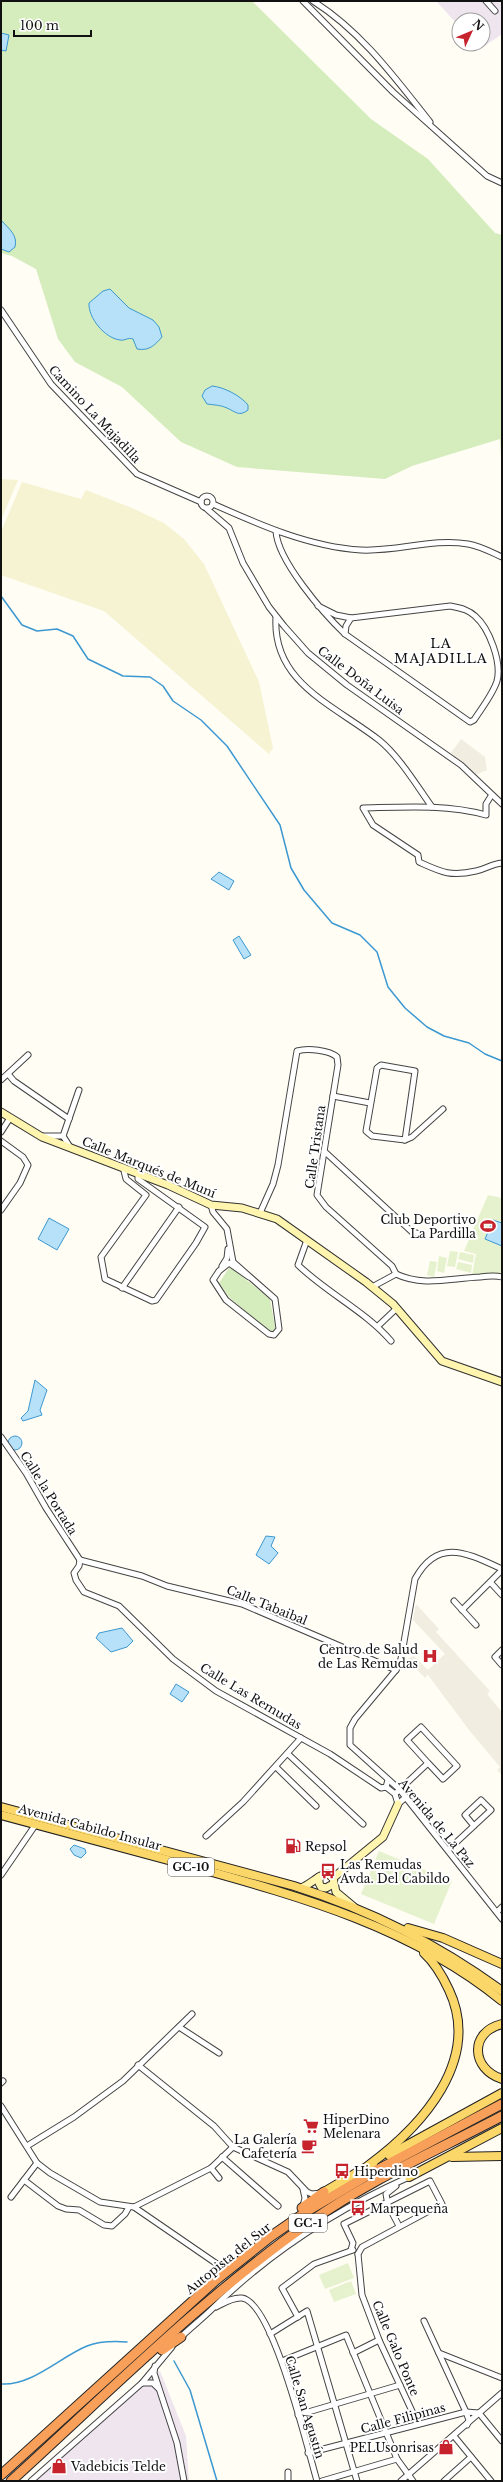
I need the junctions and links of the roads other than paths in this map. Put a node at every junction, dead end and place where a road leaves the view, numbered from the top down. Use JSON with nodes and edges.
{"nodes":[{"id":1,"x":303,"y":1,"type":"edge"},
{"id":2,"x":313,"y":1,"type":"edge"},
{"id":3,"x":486,"y":1,"type":"edge"},
{"id":4,"x":495,"y":11,"type":"dead end"},
{"id":5,"x":348,"y":28,"type":"junction"},
{"id":6,"x":338,"y":36,"type":"junction"},
{"id":7,"x":402,"y":84,"type":"junction"},
{"id":8,"x":393,"y":92,"type":"junction"},
{"id":9,"x":435,"y":129,"type":"junction"},
{"id":10,"x":502,"y":183,"type":"edge"},
{"id":11,"x":1,"y":310,"type":"edge"},
{"id":12,"x":200,"y":502,"type":"junction"},
{"id":13,"x":213,"y":504,"type":"junction"},
{"id":14,"x":207,"y":508,"type":"junction"},
{"id":15,"x":276,"y":531,"type":"junction"},
{"id":16,"x":502,"y":557,"type":"edge"},
{"id":17,"x":318,"y":606,"type":"junction"},
{"id":18,"x":276,"y":617,"type":"junction"},
{"id":19,"x":351,"y":618,"type":"junction"},
{"id":20,"x":345,"y":634,"type":"junction"},
{"id":21,"x":491,"y":796,"type":"junction"},
{"id":22,"x":502,"y":804,"type":"edge"},
{"id":23,"x":432,"y":807,"type":"junction"},
{"id":24,"x":502,"y":863,"type":"edge"},
{"id":25,"x":28,"y":1055,"type":"dead end"},
{"id":26,"x":8,"y":1074,"type":"junction"},
{"id":27,"x":1,"y":1080,"type":"edge"},
{"id":28,"x":79,"y":1090,"type":"dead end"},
{"id":29,"x":333,"y":1096,"type":"junction"},
{"id":30,"x":370,"y":1103,"type":"junction"},
{"id":31,"x":443,"y":1110,"type":"dead end"},
{"id":32,"x":1,"y":1112,"type":"edge"},
{"id":33,"x":10,"y":1118,"type":"junction"},
{"id":34,"x":69,"y":1119,"type":"junction"},
{"id":35,"x":1,"y":1132,"type":"edge"},
{"id":36,"x":42,"y":1136,"type":"junction"},
{"id":37,"x":63,"y":1136,"type":"junction"},
{"id":38,"x":404,"y":1140,"type":"junction"},
{"id":39,"x":1,"y":1142,"type":"edge"},
{"id":40,"x":70,"y":1147,"type":"junction"},
{"id":41,"x":324,"y":1151,"type":"junction"},
{"id":42,"x":123,"y":1167,"type":"junction"},
{"id":43,"x":138,"y":1173,"type":"junction"},
{"id":44,"x":151,"y":1188,"type":"junction"},
{"id":45,"x":146,"y":1195,"type":"junction"},
{"id":46,"x":211,"y":1205,"type":"junction"},
{"id":47,"x":179,"y":1207,"type":"junction"},
{"id":48,"x":1,"y":1210,"type":"edge"},
{"id":49,"x":260,"y":1213,"type":"junction"},
{"id":50,"x":420,"y":1234,"type":"dead end"},
{"id":51,"x":228,"y":1238,"type":"junction"},
{"id":52,"x":307,"y":1240,"type":"junction"},
{"id":53,"x":219,"y":1271,"type":"junction"},
{"id":54,"x":396,"y":1274,"type":"junction"},
{"id":55,"x":249,"y":1277,"type":"junction"},
{"id":56,"x":502,"y":1277,"type":"edge"},
{"id":57,"x":372,"y":1287,"type":"junction"},
{"id":58,"x":122,"y":1288,"type":"junction"},
{"id":59,"x":397,"y":1308,"type":"junction"},
{"id":60,"x":378,"y":1326,"type":"junction"},
{"id":61,"x":391,"y":1341,"type":"dead end"},
{"id":62,"x":502,"y":1382,"type":"edge"},
{"id":63,"x":1,"y":1437,"type":"edge"},
{"id":64,"x":80,"y":1560,"type":"junction"},
{"id":65,"x":502,"y":1569,"type":"edge"},
{"id":66,"x":491,"y":1583,"type":"junction"},
{"id":67,"x":502,"y":1595,"type":"edge"},
{"id":68,"x":454,"y":1601,"type":"dead end"},
{"id":69,"x":462,"y":1610,"type":"junction"},
{"id":70,"x":476,"y":1625,"type":"dead end"},
{"id":71,"x":502,"y":1650,"type":"edge"},
{"id":72,"x":502,"y":1665,"type":"edge"},
{"id":73,"x":396,"y":1670,"type":"junction"},
{"id":74,"x":301,"y":1738,"type":"junction"},
{"id":75,"x":288,"y":1754,"type":"junction"},
{"id":76,"x":428,"y":1763,"type":"junction"},
{"id":77,"x":276,"y":1767,"type":"junction"},
{"id":78,"x":388,"y":1780,"type":"junction"},
{"id":79,"x":386,"y":1788,"type":"junction"},
{"id":80,"x":399,"y":1789,"type":"junction"},
{"id":81,"x":395,"y":1794,"type":"junction"},
{"id":82,"x":406,"y":1797,"type":"junction"},
{"id":83,"x":398,"y":1804,"type":"junction"},
{"id":84,"x":316,"y":1806,"type":"dead end"},
{"id":85,"x":1,"y":1807,"type":"edge"},
{"id":86,"x":1,"y":1815,"type":"edge"},
{"id":87,"x":36,"y":1824,"type":"junction"},
{"id":88,"x":363,"y":1824,"type":"dead end"},
{"id":89,"x":474,"y":1826,"type":"junction"},
{"id":90,"x":206,"y":1836,"type":"dead end"},
{"id":91,"x":448,"y":1850,"type":"junction"},
{"id":92,"x":1,"y":1874,"type":"edge"},
{"id":93,"x":319,"y":1877,"type":"junction"},
{"id":94,"x":333,"y":1881,"type":"junction"},
{"id":95,"x":301,"y":1888,"type":"junction"},
{"id":96,"x":354,"y":1907,"type":"junction"},
{"id":97,"x":502,"y":1907,"type":"edge"},
{"id":98,"x":497,"y":1912,"type":"junction"},
{"id":99,"x":502,"y":1919,"type":"edge"},
{"id":100,"x":397,"y":1925,"type":"junction"},
{"id":101,"x":402,"y":1938,"type":"junction"},
{"id":102,"x":502,"y":1964,"type":"edge"},
{"id":103,"x":502,"y":1991,"type":"edge"},
{"id":104,"x":502,"y":2001,"type":"edge"},
{"id":105,"x":192,"y":2014,"type":"dead end"},
{"id":106,"x":502,"y":2024,"type":"edge"},
{"id":107,"x":179,"y":2027,"type":"junction"},
{"id":108,"x":219,"y":2053,"type":"dead end"},
{"id":109,"x":138,"y":2065,"type":"junction"},
{"id":110,"x":502,"y":2079,"type":"edge"},
{"id":111,"x":502,"y":2093,"type":"edge"},
{"id":112,"x":502,"y":2104,"type":"edge"},
{"id":113,"x":1,"y":2106,"type":"edge"},
{"id":114,"x":502,"y":2116,"type":"edge"},
{"id":115,"x":502,"y":2128,"type":"edge"},
{"id":116,"x":27,"y":2146,"type":"junction"},
{"id":117,"x":233,"y":2147,"type":"junction"},
{"id":118,"x":502,"y":2156,"type":"edge"},
{"id":119,"x":222,"y":2157,"type":"junction"},
{"id":120,"x":447,"y":2157,"type":"junction"},
{"id":121,"x":37,"y":2163,"type":"junction"},
{"id":122,"x":369,"y":2165,"type":"junction"},
{"id":123,"x":211,"y":2168,"type":"junction"},
{"id":124,"x":408,"y":2177,"type":"junction"},
{"id":125,"x":219,"y":2178,"type":"dead end"},
{"id":126,"x":24,"y":2180,"type":"junction"},
{"id":127,"x":301,"y":2184,"type":"junction"},
{"id":128,"x":324,"y":2192,"type":"junction"},
{"id":129,"x":11,"y":2197,"type":"dead end"},
{"id":130,"x":387,"y":2202,"type":"junction"},
{"id":131,"x":278,"y":2206,"type":"dead end"},
{"id":132,"x":132,"y":2207,"type":"junction"},
{"id":133,"x":303,"y":2207,"type":"junction"},
{"id":134,"x":399,"y":2226,"type":"junction"},
{"id":135,"x":353,"y":2243,"type":"junction"},
{"id":136,"x":362,"y":2247,"type":"junction"},
{"id":137,"x":351,"y":2250,"type":"junction"},
{"id":138,"x":358,"y":2254,"type":"junction"},
{"id":139,"x":242,"y":2259,"type":"junction"},
{"id":140,"x":217,"y":2264,"type":"dead end"},
{"id":141,"x":212,"y":2309,"type":"junction"},
{"id":142,"x":298,"y":2316,"type":"junction"},
{"id":143,"x":424,"y":2321,"type":"dead end"},
{"id":144,"x":270,"y":2334,"type":"junction"},
{"id":145,"x":181,"y":2337,"type":"junction"},
{"id":146,"x":379,"y":2340,"type":"junction"},
{"id":147,"x":317,"y":2346,"type":"junction"},
{"id":148,"x":353,"y":2353,"type":"junction"},
{"id":149,"x":439,"y":2353,"type":"junction"},
{"id":150,"x":282,"y":2361,"type":"junction"},
{"id":151,"x":157,"y":2363,"type":"junction"},
{"id":152,"x":139,"y":2365,"type":"junction"},
{"id":153,"x":502,"y":2378,"type":"edge"},
{"id":154,"x":142,"y":2383,"type":"junction"},
{"id":155,"x":400,"y":2385,"type":"junction"},
{"id":156,"x":158,"y":2388,"type":"junction"},
{"id":157,"x":370,"y":2394,"type":"junction"},
{"id":158,"x":502,"y":2394,"type":"edge"},
{"id":159,"x":334,"y":2404,"type":"junction"},
{"id":160,"x":466,"y":2412,"type":"junction"},
{"id":161,"x":479,"y":2412,"type":"junction"},
{"id":162,"x":298,"y":2415,"type":"junction"},
{"id":163,"x":418,"y":2424,"type":"junction"},
{"id":164,"x":467,"y":2425,"type":"junction"},
{"id":165,"x":386,"y":2433,"type":"junction"},
{"id":166,"x":454,"y":2436,"type":"junction"},
{"id":167,"x":502,"y":2441,"type":"edge"},
{"id":168,"x":346,"y":2443,"type":"junction"},
{"id":169,"x":308,"y":2453,"type":"junction"},
{"id":170,"x":471,"y":2457,"type":"junction"},
{"id":171,"x":397,"y":2459,"type":"junction"},
{"id":172,"x":288,"y":2472,"type":"dead end"},
{"id":173,"x":354,"y":2472,"type":"junction"},
{"id":174,"x":1,"y":2475,"type":"edge"},
{"id":175,"x":408,"y":2475,"type":"junction"},
{"id":176,"x":11,"y":2481,"type":"edge"},
{"id":177,"x":30,"y":2481,"type":"edge"},
{"id":178,"x":184,"y":2481,"type":"edge"},
{"id":179,"x":288,"y":2481,"type":"edge"},
{"id":180,"x":317,"y":2481,"type":"edge"},
{"id":181,"x":322,"y":2481,"type":"edge"},
{"id":182,"x":357,"y":2481,"type":"edge"},
{"id":183,"x":401,"y":2481,"type":"edge"},
{"id":184,"x":413,"y":2481,"type":"edge"},
{"id":185,"x":444,"y":2481,"type":"edge"},
{"id":186,"x":491,"y":2481,"type":"edge"}],
"edges":[{"from":1,"to":6,"type":"street"},
{"from":2,"to":5,"type":"street"},
{"from":3,"to":4,"type":"street"},
{"from":5,"to":6,"type":"street"},
{"from":5,"to":7,"type":"street"},
{"from":6,"to":8,"type":"street"},
{"from":7,"to":8,"type":"street"},
{"from":7,"to":9,"type":"street"},
{"from":8,"to":9,"type":"street"},
{"from":9,"to":10,"type":"street"},
{"from":11,"to":12,"type":"street","name":"Camino La Majadilla"},
{"from":12,"to":13,"type":"street"},
{"from":12,"to":14,"type":"street"},
{"from":13,"to":14,"type":"street"},
{"from":13,"to":15,"type":"street"},
{"from":14,"to":18,"type":"street","name":"Calle Doña Luisa"},
{"from":15,"to":16,"type":"street"},
{"from":15,"to":17,"type":"street"},
{"from":17,"to":19,"type":"street"},
{"from":17,"to":20,"type":"street"},
{"from":18,"to":21,"type":"street","name":"Calle Doña Luisa"},
{"from":18,"to":23,"type":"street"},
{"from":19,"to":20,"type":"street"},
{"from":19,"to":20,"type":"street"},
{"from":21,"to":22,"type":"street","name":"Calle Doña Luisa"},
{"from":21,"to":23,"type":"street"},
{"from":23,"to":24,"type":"street"},
{"from":25,"to":26,"type":"street"},
{"from":26,"to":27,"type":"street"},
{"from":26,"to":34,"type":"street"},
{"from":28,"to":34,"type":"street"},
{"from":29,"to":30,"type":"street"},
{"from":29,"to":41,"type":"street","name":"Calle Tristana"},
{"from":29,"to":49,"type":"street","name":"Calle Tristana"},
{"from":30,"to":38,"type":"street"},
{"from":30,"to":38,"type":"street"},
{"from":31,"to":38,"type":"street"},
{"from":32,"to":33,"type":"street","name":"Calle Marqués de Muní"},
{"from":33,"to":35,"type":"street"},
{"from":33,"to":36,"type":"street","name":"Calle Marqués de Muní"},
{"from":34,"to":37,"type":"street"},
{"from":36,"to":37,"type":"street"},
{"from":36,"to":40,"type":"street","name":"Calle Marqués de Muní"},
{"from":37,"to":40,"type":"street"},
{"from":39,"to":48,"type":"street"},
{"from":40,"to":42,"type":"street","name":"Calle Marqués de Muní"},
{"from":41,"to":50,"type":"street"},
{"from":41,"to":54,"type":"street","name":"Calle Tristana"},
{"from":42,"to":43,"type":"street","name":"Calle Marqués de Muní"},
{"from":42,"to":45,"type":"street"},
{"from":43,"to":44,"type":"street"},
{"from":43,"to":46,"type":"street","name":"Calle Marqués de Muní"},
{"from":44,"to":45,"type":"street"},
{"from":44,"to":47,"type":"street"},
{"from":45,"to":58,"type":"street"},
{"from":46,"to":49,"type":"street","name":"Calle Marqués de Muní"},
{"from":46,"to":51,"type":"street"},
{"from":47,"to":58,"type":"street"},
{"from":47,"to":58,"type":"street"},
{"from":49,"to":52,"type":"street","name":"Calle Marqués de Muní"},
{"from":51,"to":53,"type":"street"},
{"from":51,"to":55,"type":"street"},
{"from":52,"to":57,"type":"street","name":"Calle Marqués de Muní"},
{"from":52,"to":60,"type":"street"},
{"from":53,"to":55,"type":"street"},
{"from":53,"to":55,"type":"street"},
{"from":54,"to":56,"type":"street"},
{"from":54,"to":57,"type":"street"},
{"from":57,"to":59,"type":"street","name":"Calle Marqués de Muní"},
{"from":59,"to":60,"type":"street"},
{"from":59,"to":62,"type":"street","name":"Calle Marqués de Muní"},
{"from":60,"to":61,"type":"street"},
{"from":63,"to":64,"type":"street","name":"Calle la Portada"},
{"from":64,"to":73,"type":"street","name":"Calle Tabaibal"},
{"from":64,"to":74,"type":"street","name":"Calle Las Remudas"},
{"from":65,"to":66,"type":"street"},
{"from":65,"to":73,"type":"street","name":"Avenida de La Paz"},
{"from":66,"to":67,"type":"street"},
{"from":66,"to":69,"type":"street"},
{"from":68,"to":69,"type":"street"},
{"from":69,"to":70,"type":"street"},
{"from":71,"to":72,"type":"street"},
{"from":73,"to":78,"type":"street","name":"Avenida de La Paz"},
{"from":74,"to":75,"type":"street"},
{"from":74,"to":79,"type":"street","name":"Calle Las Remudas"},
{"from":75,"to":77,"type":"street"},
{"from":75,"to":88,"type":"street"},
{"from":76,"to":76,"type":"street"},
{"from":76,"to":80,"type":"street"},
{"from":77,"to":84,"type":"street"},
{"from":77,"to":90,"type":"street"},
{"from":78,"to":79,"type":"street"},
{"from":78,"to":80,"type":"street","name":"Avenida de La Paz"},
{"from":79,"to":81,"type":"street","name":"Calle Las Remudas"},
{"from":80,"to":81,"type":"street"},
{"from":80,"to":82,"type":"street","name":"Avenida de La Paz"},
{"from":81,"to":83,"type":"street"},
{"from":82,"to":83,"type":"street"},
{"from":82,"to":91,"type":"street","name":"Avenida de La Paz"},
{"from":83,"to":94,"type":"street"},
{"from":85,"to":95,"type":"main road","name":"Avenida Cabildo Insular","number":"GC-10"},
{"from":86,"to":87,"type":"main road","name":"Avenida Cabildo Insular","number":"GC-10"},
{"from":87,"to":92,"type":"street"},
{"from":87,"to":101,"type":"main road","name":"Avenida Cabildo Insular","number":"GC-10"},
{"from":89,"to":89,"type":"street"},
{"from":89,"to":91,"type":"street"},
{"from":91,"to":98,"type":"street","name":"Avenida de La Paz"},
{"from":93,"to":94,"type":"street"},
{"from":93,"to":94,"type":"street"},
{"from":93,"to":95,"type":"street"},
{"from":94,"to":96,"type":"street"},
{"from":95,"to":96,"type":"main road","name":"Avenida Cabildo Insular","number":"GC-10"},
{"from":96,"to":100,"type":"main road","name":"Avenida Cabildo Insular","number":"GC-10"},
{"from":97,"to":98,"type":"street"},
{"from":98,"to":99,"type":"street","name":"Avenida de La Paz"},
{"from":100,"to":102,"type":"main road"},
{"from":100,"to":103,"type":"main road","name":"Avenida Cabildo Insular","number":"GC-10"},
{"from":101,"to":104,"type":"main road","name":"Avenida Cabildo Insular","number":"GC-10"},
{"from":101,"to":122,"type":"main road"},
{"from":105,"to":107,"type":"street"},
{"from":106,"to":110,"type":"main road"},
{"from":107,"to":108,"type":"street"},
{"from":107,"to":109,"type":"street"},
{"from":109,"to":116,"type":"street"},
{"from":109,"to":117,"type":"street"},
{"from":111,"to":122,"type":"main road"},
{"from":112,"to":139,"type":"highway","name":"Autopista del Sur","number":"GC-1"},
{"from":113,"to":116,"type":"street"},
{"from":114,"to":152,"type":"highway","name":"Autopista del Sur","number":"GC-1"},
{"from":115,"to":120,"type":"main road"},
{"from":116,"to":121,"type":"street"},
{"from":117,"to":119,"type":"street"},
{"from":117,"to":127,"type":"street"},
{"from":118,"to":120,"type":"main road"},
{"from":119,"to":123,"type":"street"},
{"from":119,"to":131,"type":"street"},
{"from":120,"to":124,"type":"main road"},
{"from":121,"to":126,"type":"street"},
{"from":121,"to":132,"type":"street"},
{"from":122,"to":128,"type":"main road"},
{"from":123,"to":125,"type":"street"},
{"from":123,"to":132,"type":"street"},
{"from":124,"to":130,"type":"street"},
{"from":124,"to":141,"type":"street"},
{"from":126,"to":129,"type":"street"},
{"from":126,"to":132,"type":"street"},
{"from":127,"to":128,"type":"street"},
{"from":127,"to":133,"type":"street"},
{"from":128,"to":133,"type":"highway"},
{"from":130,"to":134,"type":"street"},
{"from":130,"to":134,"type":"street"},
{"from":130,"to":135,"type":"street"},
{"from":132,"to":140,"type":"street"},
{"from":133,"to":139,"type":"highway"},
{"from":134,"to":136,"type":"street"},
{"from":135,"to":136,"type":"street"},
{"from":135,"to":137,"type":"street"},
{"from":136,"to":138,"type":"street"},
{"from":137,"to":138,"type":"street"},
{"from":137,"to":142,"type":"street"},
{"from":138,"to":146,"type":"street","name":"Calle Galo Ponte"},
{"from":139,"to":174,"type":"highway","name":"Autopista del Sur","number":"GC-1"},
{"from":141,"to":144,"type":"street","name":"Calle San Agustín"},
{"from":141,"to":145,"type":"street"},
{"from":142,"to":144,"type":"street"},
{"from":142,"to":147,"type":"street"},
{"from":143,"to":149,"type":"street"},
{"from":144,"to":150,"type":"street","name":"Calle San Agustín"},
{"from":145,"to":151,"type":"street"},
{"from":145,"to":152,"type":"highway"},
{"from":146,"to":148,"type":"street"},
{"from":146,"to":155,"type":"street","name":"Calle Galo Ponte"},
{"from":147,"to":148,"type":"street"},
{"from":147,"to":150,"type":"street"},
{"from":147,"to":159,"type":"street"},
{"from":148,"to":157,"type":"street"},
{"from":149,"to":153,"type":"street"},
{"from":149,"to":160,"type":"street"},
{"from":150,"to":162,"type":"street","name":"Calle San Agustín"},
{"from":151,"to":154,"type":"street"},
{"from":151,"to":156,"type":"street"},
{"from":152,"to":176,"type":"highway","name":"Autopista del Sur","number":"GC-1"},
{"from":154,"to":156,"type":"street"},
{"from":154,"to":177,"type":"street"},
{"from":155,"to":157,"type":"street"},
{"from":155,"to":163,"type":"street","name":"Calle Galo Ponte"},
{"from":156,"to":178,"type":"street"},
{"from":157,"to":159,"type":"street"},
{"from":157,"to":165,"type":"street"},
{"from":158,"to":161,"type":"street"},
{"from":159,"to":162,"type":"street"},
{"from":159,"to":168,"type":"street"},
{"from":160,"to":161,"type":"street","name":"Calle Filipinas"},
{"from":160,"to":163,"type":"street","name":"Calle Filipinas"},
{"from":160,"to":164,"type":"street"},
{"from":161,"to":164,"type":"street"},
{"from":161,"to":167,"type":"street"},
{"from":162,"to":169,"type":"street","name":"Calle San Agustín"},
{"from":163,"to":165,"type":"street","name":"Calle Filipinas"},
{"from":164,"to":166,"type":"street"},
{"from":165,"to":168,"type":"street","name":"Calle Filipinas"},
{"from":165,"to":171,"type":"street"},
{"from":166,"to":170,"type":"street"},
{"from":166,"to":175,"type":"street"},
{"from":168,"to":169,"type":"street","name":"Calle Filipinas"},
{"from":168,"to":173,"type":"street"},
{"from":169,"to":180,"type":"street","name":"Calle San Agustín"},
{"from":170,"to":185,"type":"street"},
{"from":170,"to":186,"type":"street"},
{"from":171,"to":173,"type":"street"},
{"from":171,"to":175,"type":"street"},
{"from":172,"to":179,"type":"street"},
{"from":173,"to":181,"type":"street"},
{"from":173,"to":182,"type":"street"},
{"from":175,"to":183,"type":"street"},
{"from":175,"to":184,"type":"street"}]}
